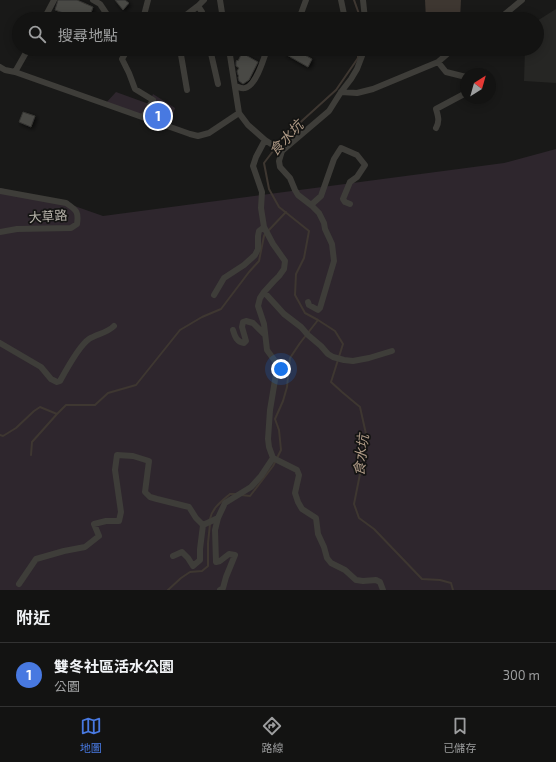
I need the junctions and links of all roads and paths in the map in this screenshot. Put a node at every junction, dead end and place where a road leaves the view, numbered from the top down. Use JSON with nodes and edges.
{"nodes":[{"id":1,"x":54,"y":0,"type":"edge"},
{"id":2,"x":93,"y":0,"type":"edge"},
{"id":3,"x":148,"y":0,"type":"edge"},
{"id":4,"x":204,"y":0,"type":"edge"},
{"id":5,"x":220,"y":0,"type":"edge"},
{"id":6,"x":306,"y":0,"type":"edge"},
{"id":7,"x":340,"y":0,"type":"edge"},
{"id":8,"x":362,"y":0,"type":"edge"},
{"id":9,"x":522,"y":0,"type":"edge"},
{"id":10,"x":198,"y":6,"type":"junction"},
{"id":11,"x":48,"y":12,"type":"edge"},
{"id":12,"x":105,"y":12,"type":"edge"},
{"id":13,"x":145,"y":12,"type":"edge"},
{"id":14,"x":190,"y":12,"type":"edge"},
{"id":15,"x":202,"y":12,"type":"edge"},
{"id":16,"x":222,"y":12,"type":"edge"},
{"id":17,"x":302,"y":12,"type":"edge"},
{"id":18,"x":344,"y":12,"type":"edge"},
{"id":19,"x":364,"y":12,"type":"edge"},
{"id":20,"x":507,"y":12,"type":"edge"},
{"id":21,"x":24,"y":56,"type":"edge"},
{"id":22,"x":124,"y":56,"type":"edge"},
{"id":23,"x":181,"y":56,"type":"edge"},
{"id":24,"x":212,"y":56,"type":"edge"},
{"id":25,"x":230,"y":56,"type":"edge"},
{"id":26,"x":265,"y":56,"type":"edge"},
{"id":27,"x":362,"y":56,"type":"edge"},
{"id":28,"x":445,"y":56,"type":"edge"},
{"id":29,"x":438,"y":62,"type":"junction"},
{"id":30,"x":0,"y":66,"type":"edge"},
{"id":31,"x":16,"y":72,"type":"junction"},
{"id":32,"x":460,"y":76,"type":"edge"},
{"id":33,"x":218,"y":84,"type":"dead end"},
{"id":34,"x":235,"y":86,"type":"junction"},
{"id":35,"x":187,"y":90,"type":"dead end"},
{"id":36,"x":341,"y":92,"type":"junction"},
{"id":37,"x":460,"y":96,"type":"edge"},
{"id":38,"x":240,"y":113,"type":"junction"},
{"id":39,"x":143,"y":117,"type":"junction"},
{"id":40,"x":436,"y":128,"type":"dead end"},
{"id":41,"x":266,"y":140,"type":"junction"},
{"id":42,"x":282,"y":151,"type":"junction"},
{"id":43,"x":0,"y":191,"type":"edge"},
{"id":44,"x":350,"y":204,"type":"dead end"},
{"id":45,"x":311,"y":205,"type":"junction"},
{"id":46,"x":265,"y":230,"type":"junction"},
{"id":47,"x":0,"y":232,"type":"edge"},
{"id":48,"x":264,"y":292,"type":"junction"},
{"id":49,"x":214,"y":295,"type":"dead end"},
{"id":50,"x":308,"y":302,"type":"dead end"},
{"id":51,"x":114,"y":326,"type":"dead end"},
{"id":52,"x":233,"y":330,"type":"dead end"},
{"id":53,"x":266,"y":336,"type":"junction"},
{"id":54,"x":0,"y":343,"type":"edge"},
{"id":55,"x":392,"y":351,"type":"dead end"},
{"id":56,"x":273,"y":458,"type":"junction"},
{"id":57,"x":216,"y":519,"type":"junction"},
{"id":58,"x":204,"y":524,"type":"junction"},
{"id":59,"x":173,"y":556,"type":"dead end"},
{"id":60,"x":19,"y":584,"type":"dead end"},
{"id":61,"x":220,"y":590,"type":"edge"},
{"id":62,"x":383,"y":590,"type":"edge"}],
"edges":[{"from":1,"to":11,"type":"street"},
{"from":2,"to":12,"type":"street"},
{"from":3,"to":13,"type":"street"},
{"from":4,"to":10,"type":"street"},
{"from":5,"to":16,"type":"street"},
{"from":6,"to":17,"type":"street"},
{"from":7,"to":18,"type":"street"},
{"from":8,"to":19,"type":"street"},
{"from":9,"to":20,"type":"street"},
{"from":10,"to":14,"type":"street"},
{"from":10,"to":15,"type":"street"},
{"from":21,"to":31,"type":"street"},
{"from":22,"to":39,"type":"street"},
{"from":23,"to":35,"type":"street"},
{"from":24,"to":33,"type":"street"},
{"from":25,"to":34,"type":"street"},
{"from":26,"to":34,"type":"street"},
{"from":27,"to":36,"type":"street"},
{"from":28,"to":29,"type":"street"},
{"from":29,"to":32,"type":"street"},
{"from":29,"to":36,"type":"street"},
{"from":30,"to":31,"type":"street"},
{"from":31,"to":39,"type":"street"},
{"from":34,"to":38,"type":"street"},
{"from":36,"to":42,"type":"street"},
{"from":37,"to":40,"type":"street"},
{"from":38,"to":39,"type":"street"},
{"from":38,"to":41,"type":"street"},
{"from":41,"to":42,"type":"street"},
{"from":41,"to":46,"type":"street"},
{"from":42,"to":45,"type":"street"},
{"from":43,"to":47,"type":"street","name":"大草路"},
{"from":44,"to":45,"type":"street"},
{"from":45,"to":50,"type":"street"},
{"from":46,"to":48,"type":"street"},
{"from":46,"to":49,"type":"street"},
{"from":48,"to":53,"type":"street"},
{"from":48,"to":55,"type":"street"},
{"from":51,"to":54,"type":"street"},
{"from":52,"to":53,"type":"street"},
{"from":53,"to":56,"type":"street"},
{"from":56,"to":57,"type":"street"},
{"from":56,"to":62,"type":"street"},
{"from":57,"to":58,"type":"street"},
{"from":57,"to":61,"type":"street"},
{"from":58,"to":59,"type":"street"},
{"from":58,"to":60,"type":"street"}]}
